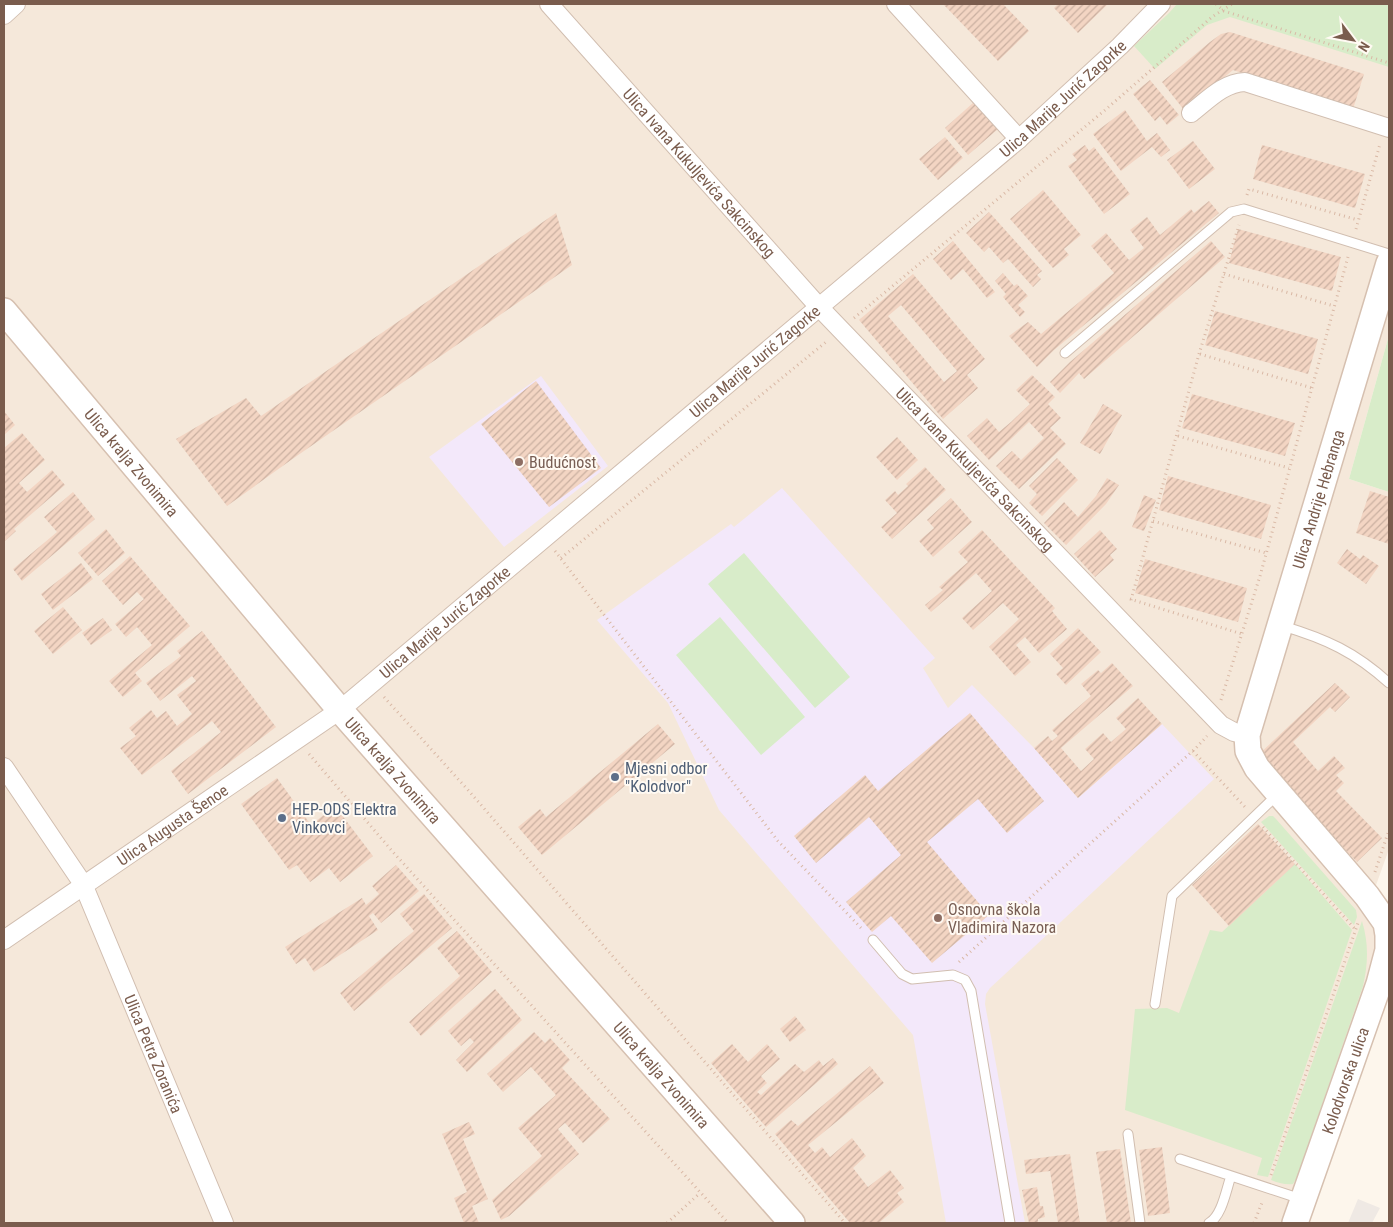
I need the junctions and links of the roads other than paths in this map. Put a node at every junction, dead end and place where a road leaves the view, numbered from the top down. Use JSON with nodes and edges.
{"nodes":[{"id":1,"x":16,"y":4,"type":"edge"},
{"id":2,"x":549,"y":4,"type":"edge"},
{"id":3,"x":896,"y":4,"type":"edge"},
{"id":4,"x":1161,"y":4,"type":"edge"},
{"id":5,"x":4,"y":15,"type":"edge"},
{"id":6,"x":1191,"y":113,"type":"dead end"},
{"id":7,"x":1387,"y":127,"type":"edge"},
{"id":8,"x":1020,"y":139,"type":"junction"},
{"id":9,"x":1389,"y":254,"type":"edge"},
{"id":10,"x":1389,"y":263,"type":"edge"},
{"id":11,"x":819,"y":307,"type":"junction"},
{"id":12,"x":4,"y":311,"type":"edge"},
{"id":13,"x":1065,"y":353,"type":"dead end"},
{"id":14,"x":1280,"y":625,"type":"junction"},
{"id":15,"x":1389,"y":683,"type":"edge"},
{"id":16,"x":340,"y":710,"type":"junction"},
{"id":17,"x":1247,"y":735,"type":"junction"},
{"id":18,"x":4,"y":767,"type":"edge"},
{"id":19,"x":1279,"y":793,"type":"junction"},
{"id":20,"x":83,"y":884,"type":"junction"},
{"id":21,"x":1389,"y":934,"type":"edge"},
{"id":22,"x":4,"y":940,"type":"edge"},
{"id":23,"x":873,"y":940,"type":"road end"},
{"id":24,"x":1155,"y":1004,"type":"dead end"},
{"id":25,"x":1128,"y":1134,"type":"dead end"},
{"id":26,"x":1180,"y":1159,"type":"dead end"},
{"id":27,"x":1231,"y":1176,"type":"junction"},
{"id":28,"x":1303,"y":1200,"type":"junction"},
{"id":29,"x":224,"y":1223,"type":"edge"},
{"id":30,"x":792,"y":1223,"type":"edge"},
{"id":31,"x":1010,"y":1223,"type":"edge"},
{"id":32,"x":1140,"y":1223,"type":"edge"},
{"id":33,"x":1209,"y":1223,"type":"edge"},
{"id":34,"x":1295,"y":1223,"type":"edge"}],
"edges":[{"from":1,"to":5,"type":"street"},
{"from":2,"to":11,"type":"street","name":"Ulica Ivana Kukuljevića Sakcinskog"},
{"from":3,"to":8,"type":"street"},
{"from":4,"to":8,"type":"street","name":"Ulica Marije Jurić Zagorke"},
{"from":6,"to":7,"type":"street"},
{"from":8,"to":11,"type":"street","name":"Ulica Marije Jurić Zagorke"},
{"from":9,"to":13,"type":"lane"},
{"from":10,"to":14,"type":"main road","name":"Ulica Andrije Hebranga"},
{"from":11,"to":16,"type":"street","name":"Ulica Marije Jurić Zagorke"},
{"from":11,"to":17,"type":"street","name":"Ulica Ivana Kukuljevića Sakcinskog"},
{"from":12,"to":16,"type":"main road","name":"Ulica kralja Zvonimira"},
{"from":14,"to":15,"type":"lane"},
{"from":14,"to":17,"type":"main road","name":"Ulica Andrije Hebranga"},
{"from":16,"to":20,"type":"street","name":"Ulica Augusta Šenoe"},
{"from":16,"to":30,"type":"main road","name":"Ulica kralja Zvonimira"},
{"from":17,"to":19,"type":"main road"},
{"from":18,"to":20,"type":"street","name":"Ulica Petra Zoranića"},
{"from":19,"to":21,"type":"main road"},
{"from":19,"to":24,"type":"lane"},
{"from":20,"to":22,"type":"street","name":"Ulica Augusta Šenoe"},
{"from":20,"to":29,"type":"street","name":"Ulica Petra Zoranića"},
{"from":21,"to":28,"type":"main road","name":"Kolodvorska ulica"},
{"from":23,"to":31,"type":"lane"},
{"from":25,"to":32,"type":"lane"},
{"from":26,"to":27,"type":"lane"},
{"from":27,"to":28,"type":"lane"},
{"from":27,"to":33,"type":"lane"},
{"from":28,"to":34,"type":"main road","name":"Kolodvorska ulica"}]}
